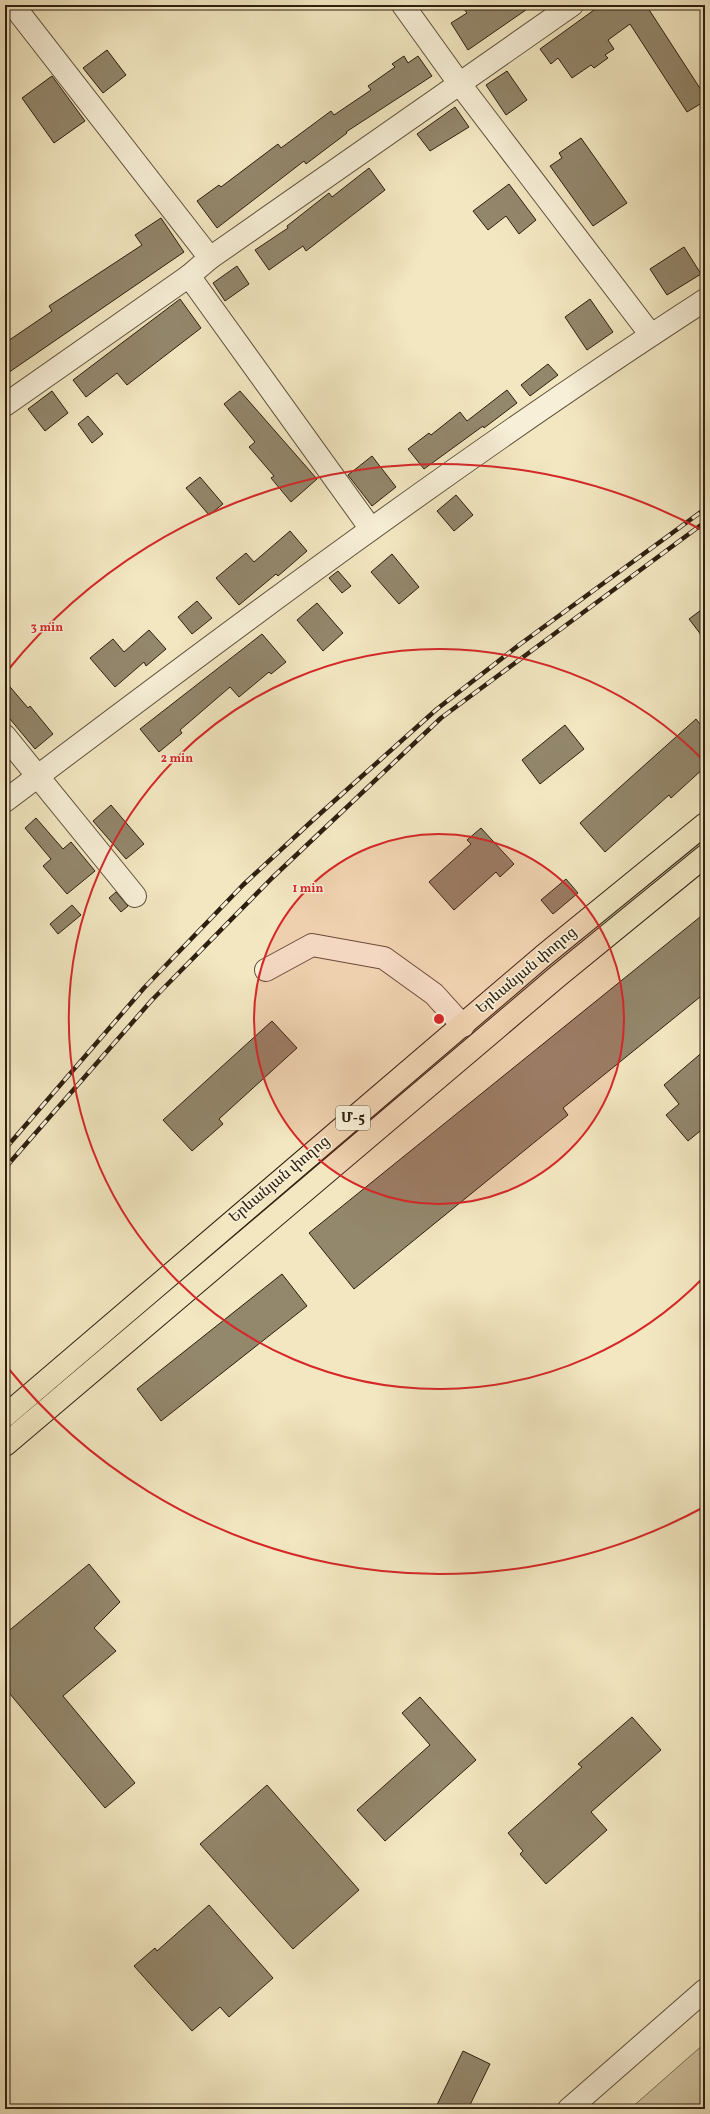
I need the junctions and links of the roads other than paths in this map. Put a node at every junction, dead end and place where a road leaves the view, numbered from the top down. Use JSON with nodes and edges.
{"nodes":[{"id":1,"x":13,"y":5,"type":"edge"},
{"id":2,"x":403,"y":5,"type":"edge"},
{"id":3,"x":572,"y":5,"type":"edge"},
{"id":4,"x":459,"y":83,"type":"junction"},
{"id":5,"x":210,"y":258,"type":"junction"},
{"id":6,"x":189,"y":276,"type":"junction"},
{"id":7,"x":705,"y":300,"type":"edge"},
{"id":8,"x":651,"y":335,"type":"junction"},
{"id":9,"x":5,"y":405,"type":"edge"},
{"id":10,"x":371,"y":529,"type":"junction"},
{"id":11,"x":5,"y":736,"type":"edge"},
{"id":12,"x":38,"y":776,"type":"junction"},
{"id":13,"x":5,"y":801,"type":"edge"},
{"id":14,"x":705,"y":824,"type":"edge"},
{"id":15,"x":705,"y":856,"type":"edge"},
{"id":16,"x":136,"y":896,"type":"dead end"},
{"id":17,"x":543,"y":956,"type":"junction"},
{"id":18,"x":266,"y":970,"type":"dead end"},
{"id":19,"x":558,"y":976,"type":"junction"},
{"id":20,"x":463,"y":1026,"type":"junction"},
{"id":21,"x":326,"y":1140,"type":"junction"},
{"id":22,"x":342,"y":1158,"type":"junction"},
{"id":23,"x":5,"y":1416,"type":"edge"},
{"id":24,"x":5,"y":1446,"type":"edge"},
{"id":25,"x":705,"y":1990,"type":"edge"},
{"id":26,"x":569,"y":2109,"type":"edge"}],
"edges":[{"from":1,"to":5,"type":"street"},
{"from":2,"to":4,"type":"street"},
{"from":3,"to":4,"type":"street"},
{"from":4,"to":5,"type":"street"},
{"from":4,"to":8,"type":"street"},
{"from":5,"to":6,"type":"street"},
{"from":6,"to":9,"type":"street"},
{"from":6,"to":10,"type":"street"},
{"from":7,"to":8,"type":"street"},
{"from":8,"to":10,"type":"street"},
{"from":10,"to":12,"type":"street"},
{"from":11,"to":12,"type":"street"},
{"from":12,"to":13,"type":"street"},
{"from":12,"to":16,"type":"street"},
{"from":14,"to":17,"type":"highway","name":"Երևանյան փողոց","number":"Մ-5"},
{"from":15,"to":19,"type":"highway","name":"Երևանյան փողոց","number":"Մ-5"},
{"from":17,"to":19,"type":"highway"},
{"from":17,"to":20,"type":"highway","name":"Երևանյան փողոց","number":"Մ-5"},
{"from":18,"to":20,"type":"street"},
{"from":19,"to":22,"type":"highway","name":"Երևանյան փողոց","number":"Մ-5"},
{"from":20,"to":21,"type":"highway","name":"Երևանյան փողոց","number":"Մ-5"},
{"from":21,"to":22,"type":"highway"},
{"from":21,"to":23,"type":"highway","name":"Երևանյան փողոց","number":"Մ-5"},
{"from":22,"to":24,"type":"highway","name":"Երևանյան փողոց","number":"Մ-5"},
{"from":25,"to":26,"type":"street"}]}
